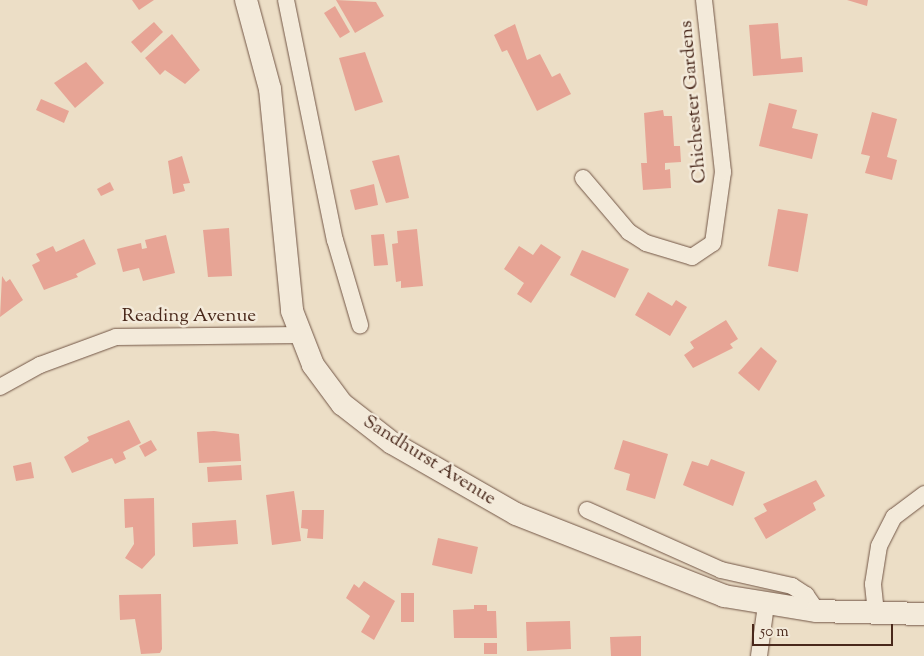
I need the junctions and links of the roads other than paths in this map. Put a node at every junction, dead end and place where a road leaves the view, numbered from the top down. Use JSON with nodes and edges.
{"nodes":[{"id":1,"x":246,"y":0,"type":"edge"},
{"id":2,"x":286,"y":0,"type":"edge"},
{"id":3,"x":704,"y":0,"type":"edge"},
{"id":4,"x":583,"y":178,"type":"dead end"},
{"id":5,"x":360,"y":325,"type":"dead end"},
{"id":6,"x":300,"y":335,"type":"junction"},
{"id":7,"x":0,"y":387,"type":"edge"},
{"id":8,"x":924,"y":494,"type":"edge"},
{"id":9,"x":587,"y":510,"type":"dead end"},
{"id":10,"x":766,"y":605,"type":"junction"},
{"id":11,"x":817,"y":611,"type":"junction"},
{"id":12,"x":876,"y":613,"type":"junction"},
{"id":13,"x":924,"y":614,"type":"edge"},
{"id":14,"x":759,"y":656,"type":"edge"}],
"edges":[{"from":1,"to":6,"type":"street","name":"Sandhurst Avenue"},
{"from":2,"to":5,"type":"street"},
{"from":3,"to":4,"type":"street","name":"Chichester Gardens"},
{"from":6,"to":7,"type":"street","name":"Reading Avenue"},
{"from":6,"to":10,"type":"street","name":"Sandhurst Avenue"},
{"from":8,"to":12,"type":"street"},
{"from":9,"to":11,"type":"street"},
{"from":10,"to":11,"type":"street","name":"Sandhurst Avenue"},
{"from":10,"to":14,"type":"street"},
{"from":11,"to":12,"type":"street","name":"Sandhurst Avenue"},
{"from":12,"to":13,"type":"street","name":"Sandhurst Avenue"}]}
